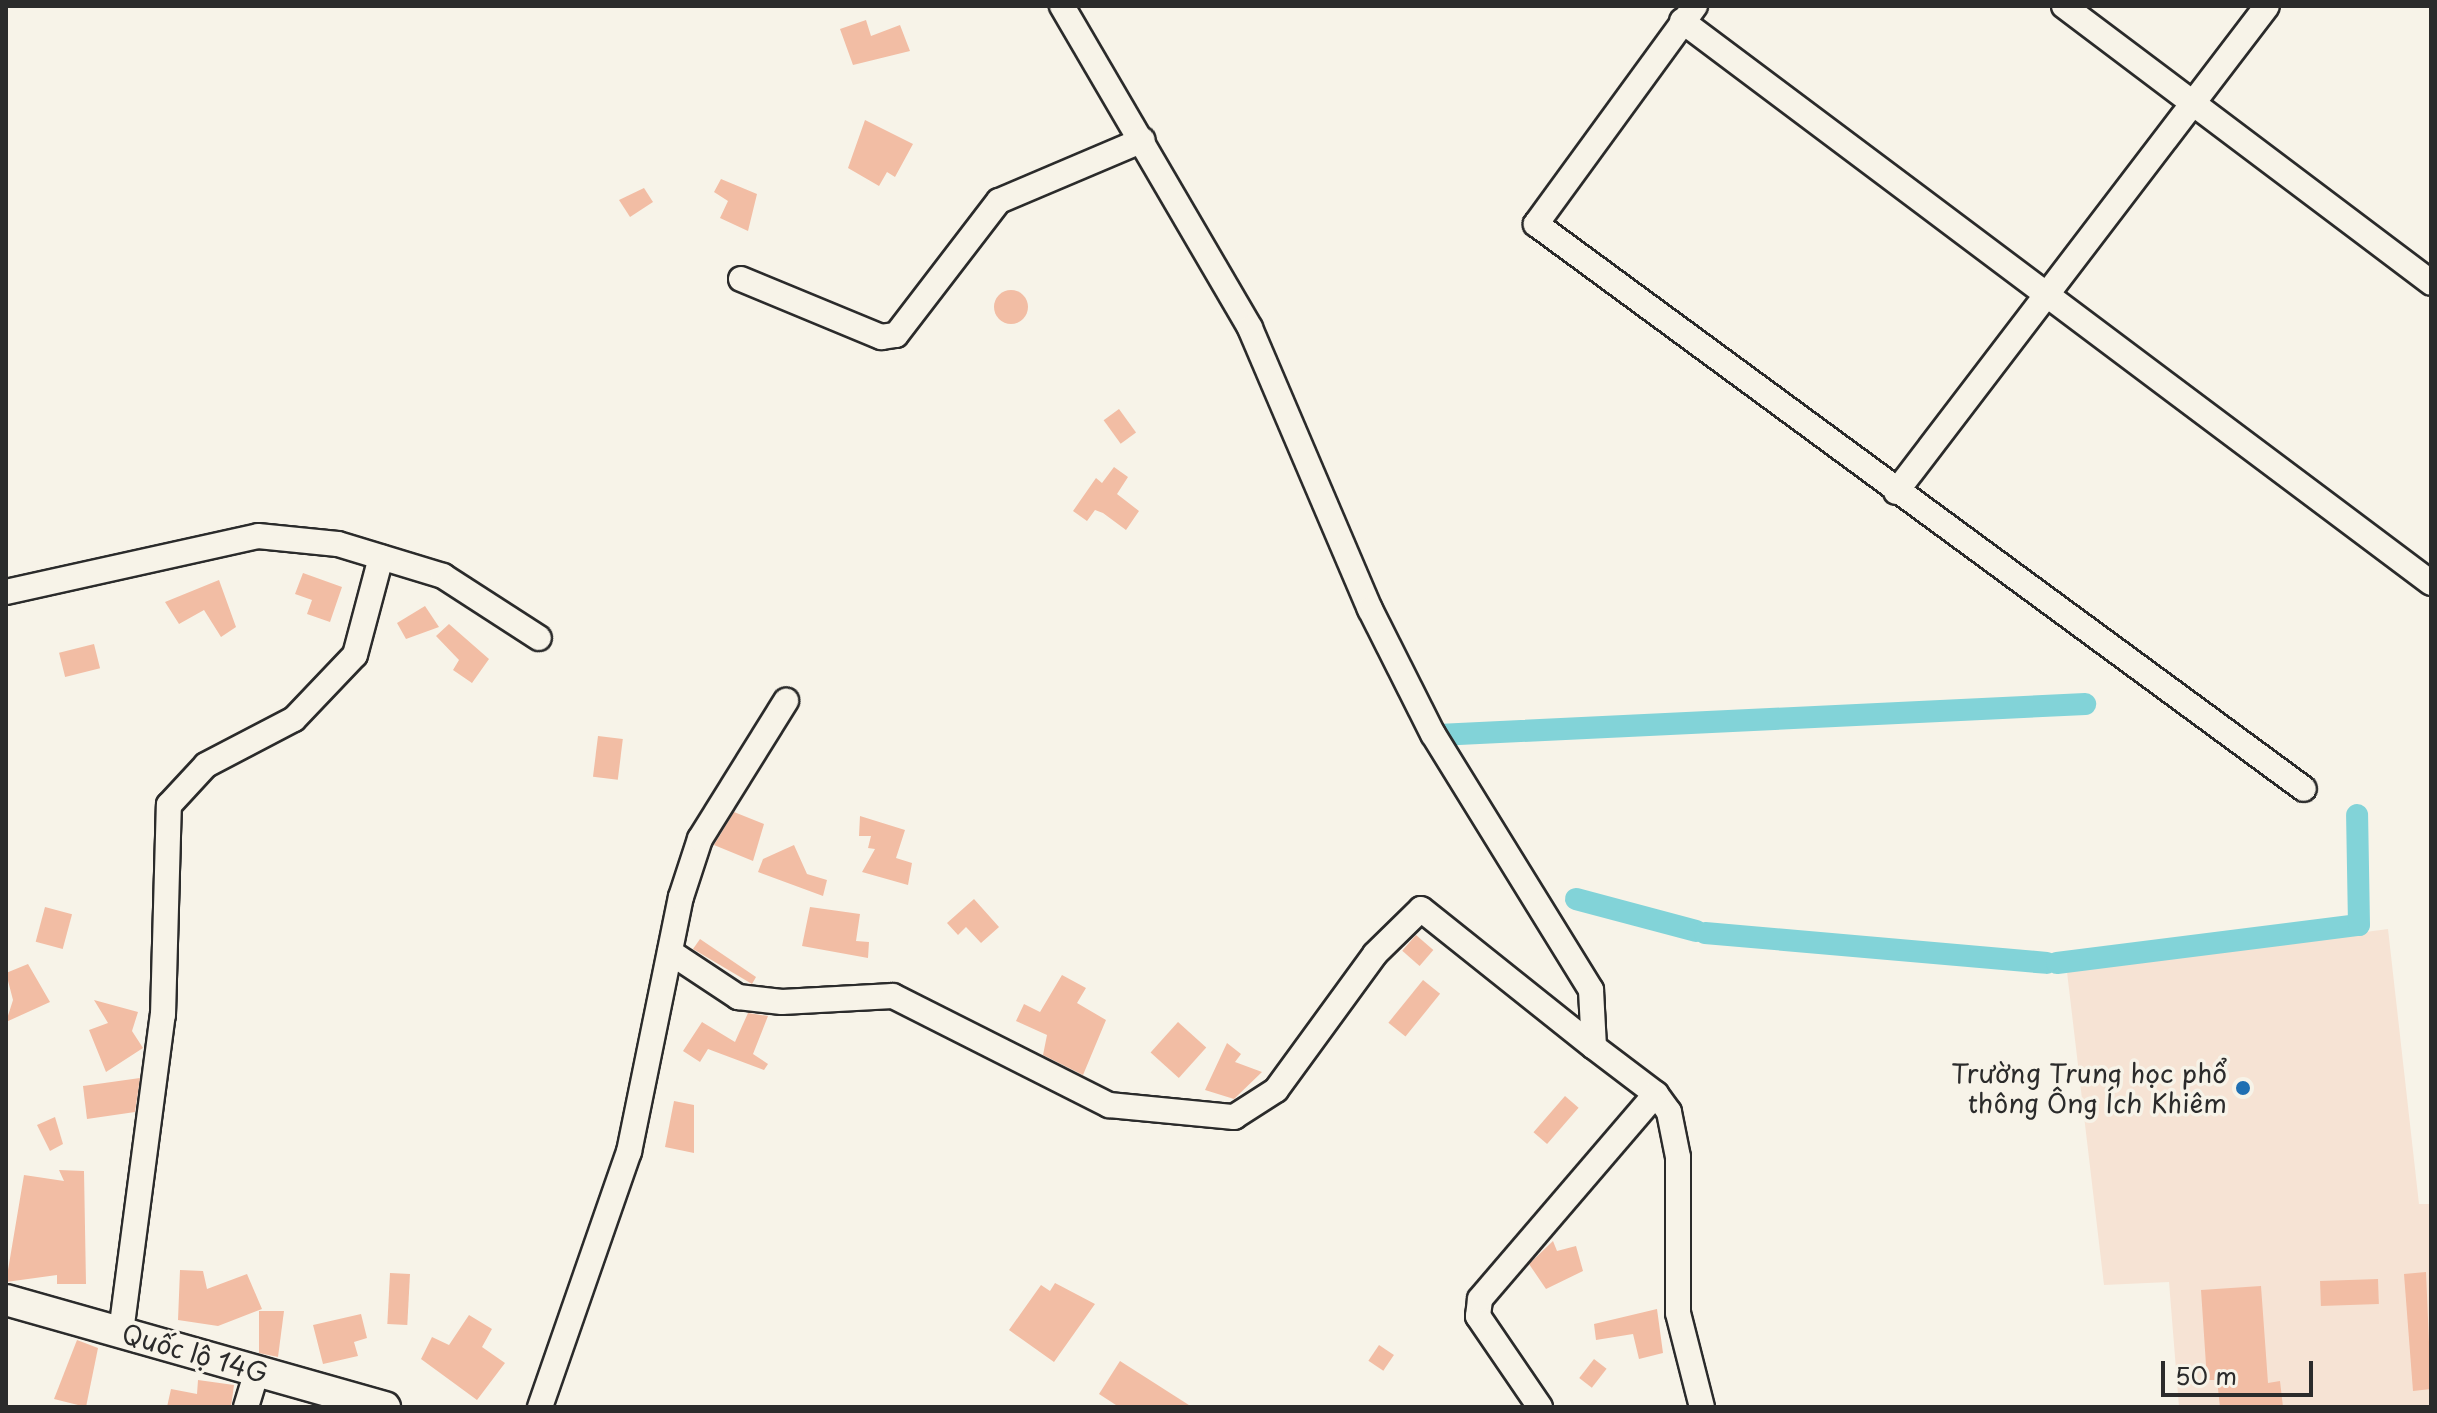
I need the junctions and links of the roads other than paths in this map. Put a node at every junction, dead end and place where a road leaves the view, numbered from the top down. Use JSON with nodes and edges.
{"nodes":[{"id":1,"x":1062,"y":6,"type":"edge"},
{"id":2,"x":2064,"y":6,"type":"edge"},
{"id":3,"x":2267,"y":6,"type":"edge"},
{"id":4,"x":1689,"y":14,"type":"edge"},
{"id":5,"x":2195,"y":100,"type":"junction"},
{"id":6,"x":1143,"y":140,"type":"junction"},
{"id":7,"x":741,"y":279,"type":"dead end"},
{"id":8,"x":2431,"y":283,"type":"edge"},
{"id":9,"x":2043,"y":299,"type":"junction"},
{"id":10,"x":1896,"y":492,"type":"junction"},
{"id":11,"x":381,"y":557,"type":"junction"},
{"id":12,"x":2431,"y":583,"type":"edge"},
{"id":13,"x":6,"y":592,"type":"edge"},
{"id":14,"x":539,"y":638,"type":"dead end"},
{"id":15,"x":786,"y":701,"type":"dead end"},
{"id":16,"x":2304,"y":789,"type":"dead end"},
{"id":17,"x":670,"y":952,"type":"junction"},
{"id":18,"x":1594,"y":1047,"type":"junction"},
{"id":19,"x":1656,"y":1094,"type":"junction"},
{"id":20,"x":6,"y":1300,"type":"edge"},
{"id":21,"x":121,"y":1332,"type":"junction"},
{"id":22,"x":257,"y":1370,"type":"junction"},
{"id":23,"x":246,"y":1407,"type":"edge"},
{"id":24,"x":385,"y":1407,"type":"edge"},
{"id":25,"x":540,"y":1407,"type":"edge"},
{"id":26,"x":1540,"y":1407,"type":"edge"},
{"id":27,"x":1702,"y":1407,"type":"edge"}],
"edges":[{"from":1,"to":6,"type":"street"},
{"from":2,"to":5,"type":"street"},
{"from":3,"to":5,"type":"street"},
{"from":4,"to":9,"type":"street"},
{"from":4,"to":10,"type":"street"},
{"from":5,"to":8,"type":"street"},
{"from":5,"to":9,"type":"street"},
{"from":6,"to":7,"type":"street"},
{"from":6,"to":18,"type":"street"},
{"from":9,"to":10,"type":"street"},
{"from":9,"to":12,"type":"street"},
{"from":10,"to":16,"type":"street"},
{"from":11,"to":13,"type":"street"},
{"from":11,"to":14,"type":"street"},
{"from":11,"to":21,"type":"street"},
{"from":15,"to":17,"type":"street"},
{"from":17,"to":18,"type":"street"},
{"from":17,"to":25,"type":"street"},
{"from":18,"to":19,"type":"street"},
{"from":19,"to":26,"type":"street"},
{"from":19,"to":27,"type":"street"},
{"from":20,"to":21,"type":"main road","name":"Quốc lộ 14G"},
{"from":21,"to":22,"type":"main road","name":"Quốc lộ 14G"},
{"from":22,"to":23,"type":"street"},
{"from":22,"to":24,"type":"main road","name":"Quốc lộ 14G"}]}
